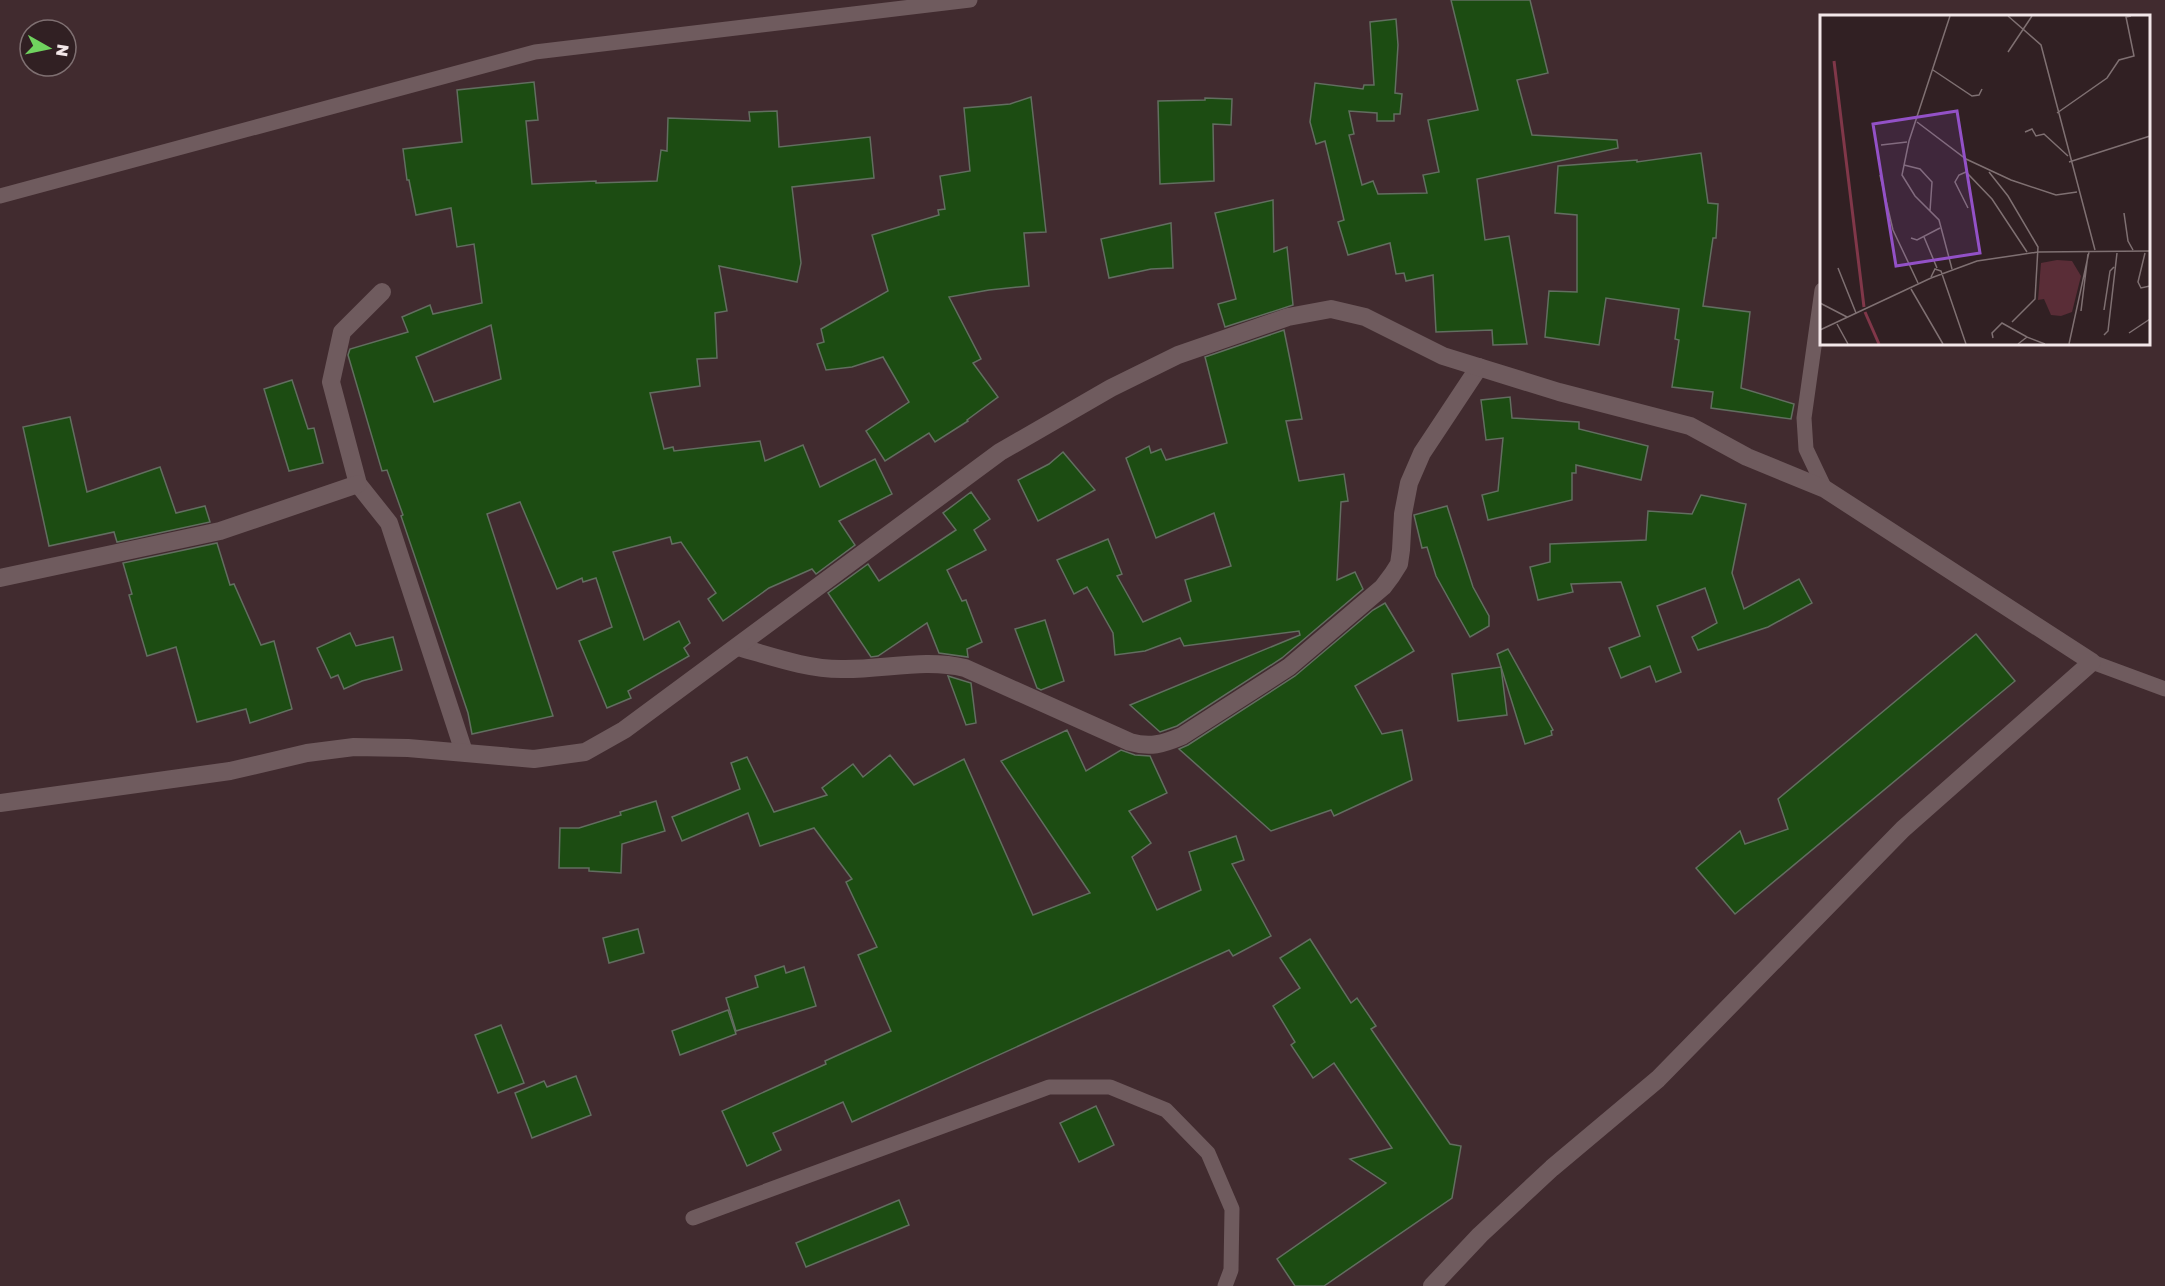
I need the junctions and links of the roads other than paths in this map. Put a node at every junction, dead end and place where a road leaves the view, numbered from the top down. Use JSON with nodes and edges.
{"nodes":[{"id":1,"x":970,"y":0,"type":"edge"},
{"id":2,"x":0,"y":196,"type":"edge"},
{"id":3,"x":382,"y":292,"type":"dead end"},
{"id":4,"x":1820,"y":298,"type":"edge"},
{"id":5,"x":1479,"y":367,"type":"junction"},
{"id":6,"x":358,"y":484,"type":"junction"},
{"id":7,"x":1825,"y":489,"type":"junction"},
{"id":8,"x":0,"y":578,"type":"edge"},
{"id":9,"x":738,"y":646,"type":"junction"},
{"id":10,"x":2092,"y":662,"type":"junction"},
{"id":11,"x":2165,"y":689,"type":"edge"},
{"id":12,"x":464,"y":753,"type":"junction"},
{"id":13,"x":0,"y":803,"type":"edge"},
{"id":14,"x":693,"y":1218,"type":"dead end"},
{"id":15,"x":1225,"y":1286,"type":"edge"},
{"id":16,"x":1432,"y":1286,"type":"edge"}],
"edges":[{"from":1,"to":2,"type":"lane"},
{"from":3,"to":6,"type":"street"},
{"from":4,"to":7,"type":"lane"},
{"from":5,"to":7,"type":"street"},
{"from":5,"to":9,"type":"street"},
{"from":5,"to":9,"type":"street"},
{"from":6,"to":8,"type":"street"},
{"from":6,"to":12,"type":"street"},
{"from":7,"to":10,"type":"street"},
{"from":9,"to":12,"type":"street"},
{"from":10,"to":11,"type":"lane"},
{"from":10,"to":16,"type":"street"},
{"from":12,"to":13,"type":"street"},
{"from":14,"to":15,"type":"lane"}]}
